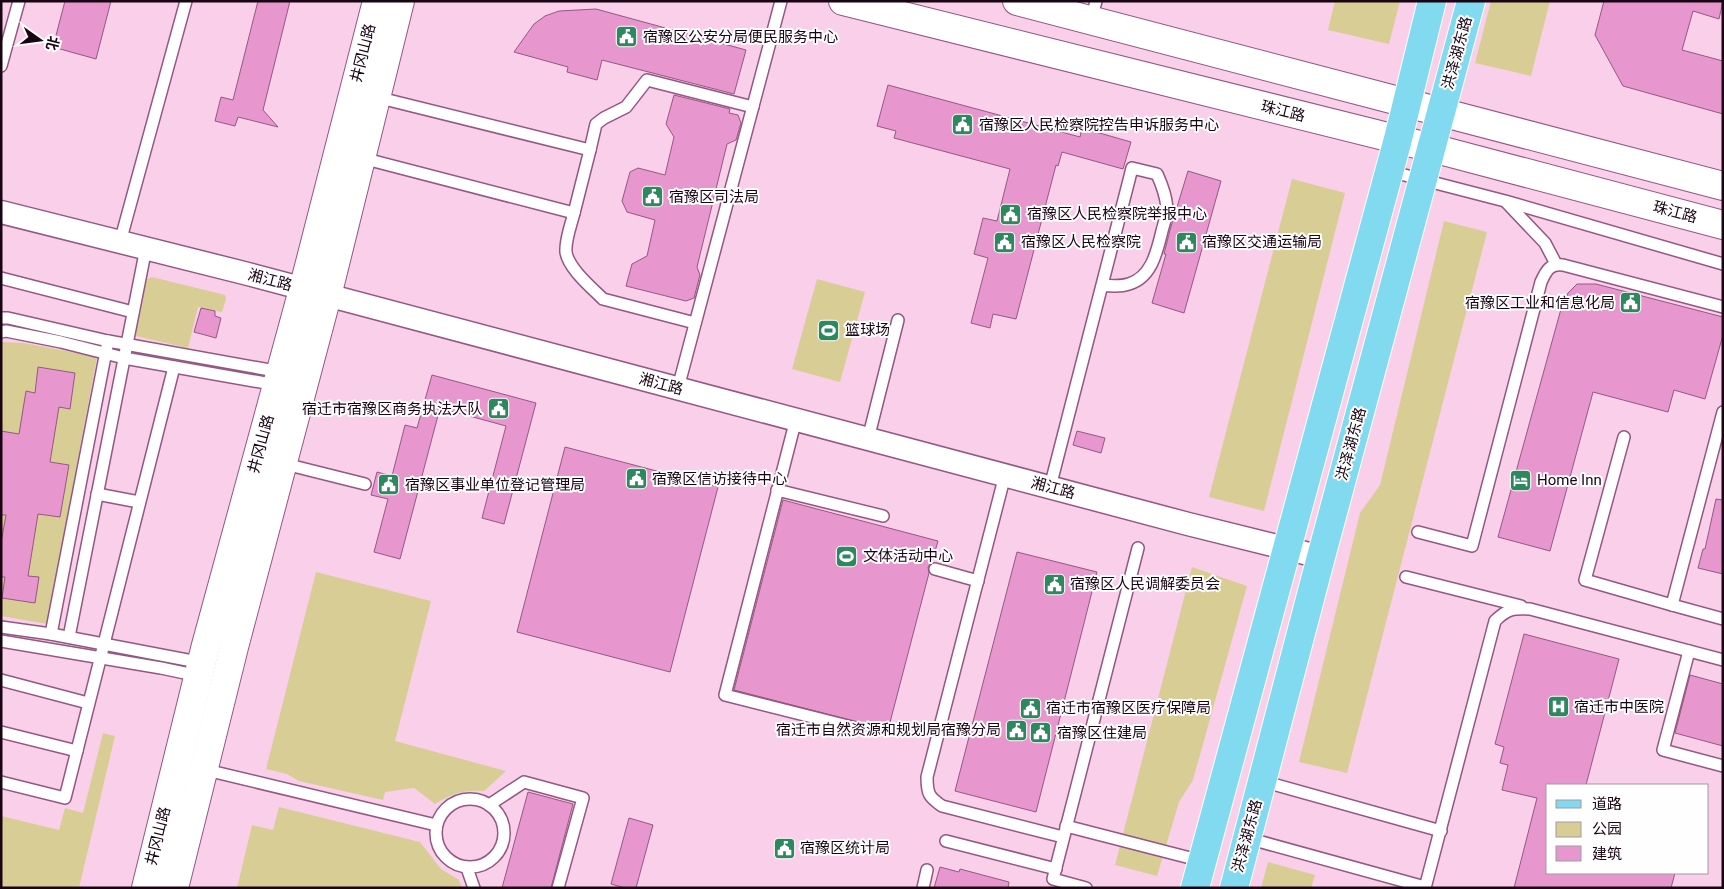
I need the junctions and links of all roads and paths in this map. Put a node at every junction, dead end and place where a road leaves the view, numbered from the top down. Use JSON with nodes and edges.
{"nodes":[{"id":1,"x":19,"y":1,"type":"edge"},
{"id":2,"x":186,"y":1,"type":"edge"},
{"id":3,"x":369,"y":1,"type":"edge"},
{"id":4,"x":376,"y":1,"type":"edge"},
{"id":5,"x":400,"y":1,"type":"edge"},
{"id":6,"x":411,"y":1,"type":"edge"},
{"id":7,"x":781,"y":1,"type":"edge"},
{"id":8,"x":843,"y":1,"type":"edge"},
{"id":9,"x":1432,"y":1,"type":"edge"},
{"id":10,"x":1471,"y":1,"type":"edge"},
{"id":11,"x":1021,"y":2,"type":"edge"},
{"id":12,"x":1093,"y":11,"type":"edge"},
{"id":13,"x":1,"y":66,"type":"edge"},
{"id":14,"x":366,"y":89,"type":"junction"},
{"id":15,"x":1406,"y":104,"type":"junction"},
{"id":16,"x":753,"y":107,"type":"junction"},
{"id":17,"x":1442,"y":113,"type":"junction"},
{"id":18,"x":1398,"y":140,"type":"junction"},
{"id":19,"x":1432,"y":148,"type":"junction"},
{"id":20,"x":590,"y":150,"type":"junction"},
{"id":21,"x":349,"y":155,"type":"junction"},
{"id":22,"x":1389,"y":171,"type":"junction"},
{"id":23,"x":1424,"y":180,"type":"junction"},
{"id":24,"x":1723,"y":186,"type":"edge"},
{"id":25,"x":1505,"y":201,"type":"junction"},
{"id":26,"x":1,"y":212,"type":"edge"},
{"id":27,"x":574,"y":213,"type":"junction"},
{"id":28,"x":1723,"y":225,"type":"edge"},
{"id":29,"x":120,"y":242,"type":"junction"},
{"id":30,"x":146,"y":248,"type":"junction"},
{"id":31,"x":1556,"y":264,"type":"junction"},
{"id":32,"x":1723,"y":264,"type":"edge"},
{"id":33,"x":1,"y":278,"type":"edge"},
{"id":34,"x":1102,"y":285,"type":"junction"},
{"id":35,"x":315,"y":293,"type":"junction"},
{"id":36,"x":1723,"y":307,"type":"edge"},
{"id":37,"x":133,"y":312,"type":"junction"},
{"id":38,"x":1,"y":318,"type":"edge"},
{"id":39,"x":898,"y":320,"type":"dead end"},
{"id":40,"x":695,"y":323,"type":"junction"},
{"id":41,"x":1,"y":332,"type":"edge"},
{"id":42,"x":126,"y":345,"type":"junction"},
{"id":43,"x":106,"y":347,"type":"junction"},
{"id":44,"x":124,"y":358,"type":"junction"},
{"id":45,"x":174,"y":367,"type":"junction"},
{"id":46,"x":279,"y":378,"type":"junction"},
{"id":47,"x":678,"y":388,"type":"junction"},
{"id":48,"x":1723,"y":412,"type":"edge"},
{"id":49,"x":796,"y":419,"type":"junction"},
{"id":50,"x":1624,"y":437,"type":"dead end"},
{"id":51,"x":868,"y":439,"type":"junction"},
{"id":52,"x":270,"y":460,"type":"junction"},
{"id":53,"x":1005,"y":475,"type":"junction"},
{"id":54,"x":365,"y":484,"type":"dead end"},
{"id":55,"x":1050,"y":487,"type":"junction"},
{"id":56,"x":777,"y":490,"type":"junction"},
{"id":57,"x":97,"y":494,"type":"junction"},
{"id":58,"x":139,"y":502,"type":"junction"},
{"id":59,"x":884,"y":516,"type":"dead end"},
{"id":60,"x":1418,"y":532,"type":"dead end"},
{"id":61,"x":1138,"y":548,"type":"dead end"},
{"id":62,"x":1286,"y":550,"type":"junction"},
{"id":63,"x":1320,"y":557,"type":"junction"},
{"id":64,"x":934,"y":569,"type":"dead end"},
{"id":65,"x":1406,"y":577,"type":"dead end"},
{"id":66,"x":978,"y":580,"type":"junction"},
{"id":67,"x":1672,"y":605,"type":"junction"},
{"id":68,"x":1530,"y":609,"type":"junction"},
{"id":69,"x":1723,"y":619,"type":"edge"},
{"id":70,"x":1,"y":627,"type":"edge"},
{"id":71,"x":52,"y":634,"type":"junction"},
{"id":72,"x":69,"y":637,"type":"junction"},
{"id":73,"x":1,"y":641,"type":"edge"},
{"id":74,"x":103,"y":644,"type":"junction"},
{"id":75,"x":1689,"y":651,"type":"junction"},
{"id":76,"x":99,"y":658,"type":"junction"},
{"id":77,"x":1723,"y":660,"type":"edge"},
{"id":78,"x":214,"y":672,"type":"junction"},
{"id":79,"x":1,"y":680,"type":"edge"},
{"id":80,"x":88,"y":703,"type":"junction"},
{"id":81,"x":856,"y":728,"type":"dead end"},
{"id":82,"x":1,"y":732,"type":"edge"},
{"id":83,"x":76,"y":751,"type":"junction"},
{"id":84,"x":190,"y":766,"type":"junction"},
{"id":85,"x":1723,"y":766,"type":"edge"},
{"id":86,"x":1262,"y":781,"type":"junction"},
{"id":87,"x":1,"y":782,"type":"edge"},
{"id":88,"x":489,"y":805,"type":"junction"},
{"id":89,"x":436,"y":825,"type":"junction"},
{"id":90,"x":1065,"y":831,"type":"junction"},
{"id":91,"x":1440,"y":831,"type":"junction"},
{"id":92,"x":1247,"y":838,"type":"junction"},
{"id":93,"x":946,"y":842,"type":"dead end"},
{"id":94,"x":1202,"y":861,"type":"junction"},
{"id":95,"x":467,"y":868,"type":"junction"},
{"id":96,"x":927,"y":870,"type":"dead end"},
{"id":97,"x":1053,"y":879,"type":"edge"},
{"id":98,"x":1425,"y":887,"type":"edge"},
{"id":99,"x":146,"y":888,"type":"edge"},
{"id":100,"x":174,"y":888,"type":"edge"},
{"id":101,"x":474,"y":888,"type":"edge"},
{"id":102,"x":558,"y":888,"type":"edge"},
{"id":103,"x":923,"y":888,"type":"edge"},
{"id":104,"x":1086,"y":888,"type":"edge"},
{"id":105,"x":1195,"y":888,"type":"edge"},
{"id":106,"x":1234,"y":888,"type":"edge"}],
"edges":[{"from":1,"to":13,"type":"lane"},
{"from":2,"to":29,"type":"lane"},
{"from":3,"to":14,"type":"street"},
{"from":4,"to":14,"type":"street","name":"井冈山路"},
{"from":5,"to":14,"type":"street","name":"井冈山路"},
{"from":6,"to":14,"type":"street"},
{"from":7,"to":16,"type":"lane"},
{"from":8,"to":18,"type":"street","name":"珠江路"},
{"from":9,"to":15,"type":"main road"},
{"from":10,"to":17,"type":"main road","name":"洪泽湖东路"},
{"from":11,"to":12,"type":"street"},
{"from":12,"to":15,"type":"street"},
{"from":14,"to":20,"type":"lane"},
{"from":14,"to":21,"type":"street","name":"井冈山路"},
{"from":15,"to":17,"type":"street"},
{"from":15,"to":18,"type":"main road"},
{"from":16,"to":20,"type":"lane"},
{"from":16,"to":40,"type":"lane"},
{"from":17,"to":19,"type":"main road","name":"洪泽湖东路"},
{"from":17,"to":24,"type":"street"},
{"from":18,"to":19,"type":"street","name":"珠江路"},
{"from":18,"to":22,"type":"main road"},
{"from":19,"to":23,"type":"main road","name":"洪泽湖东路"},
{"from":19,"to":28,"type":"street","name":"珠江路"},
{"from":20,"to":27,"type":"lane"},
{"from":21,"to":27,"type":"lane"},
{"from":21,"to":35,"type":"street","name":"井冈山路"},
{"from":22,"to":23,"type":"lane"},
{"from":22,"to":62,"type":"main road"},
{"from":23,"to":25,"type":"lane"},
{"from":23,"to":63,"type":"main road","name":"洪泽湖东路"},
{"from":25,"to":31,"type":"lane"},
{"from":25,"to":32,"type":"lane"},
{"from":26,"to":29,"type":"street","name":"湘江路"},
{"from":27,"to":40,"type":"lane"},
{"from":29,"to":30,"type":"street","name":"湘江路"},
{"from":30,"to":35,"type":"street","name":"湘江路"},
{"from":30,"to":37,"type":"lane"},
{"from":31,"to":36,"type":"lane"},
{"from":31,"to":60,"type":"lane"},
{"from":33,"to":37,"type":"lane"},
{"from":34,"to":34,"type":"lane"},
{"from":34,"to":55,"type":"lane"},
{"from":35,"to":46,"type":"street","name":"井冈山路"},
{"from":35,"to":47,"type":"street","name":"湘江路"},
{"from":35,"to":52,"type":"street","name":"井冈山路"},
{"from":37,"to":42,"type":"lane"},
{"from":38,"to":43,"type":"lane"},
{"from":39,"to":51,"type":"lane"},
{"from":40,"to":47,"type":"lane"},
{"from":41,"to":43,"type":"lane"},
{"from":42,"to":43,"type":"lane"},
{"from":42,"to":44,"type":"lane"},
{"from":42,"to":46,"type":"lane"},
{"from":43,"to":44,"type":"lane"},
{"from":43,"to":71,"type":"lane"},
{"from":44,"to":45,"type":"lane"},
{"from":44,"to":57,"type":"lane"},
{"from":45,"to":46,"type":"lane"},
{"from":45,"to":58,"type":"lane"},
{"from":46,"to":52,"type":"street","name":"井冈山路"},
{"from":47,"to":49,"type":"street","name":"湘江路"},
{"from":48,"to":67,"type":"lane"},
{"from":49,"to":51,"type":"street","name":"湘江路"},
{"from":49,"to":56,"type":"lane"},
{"from":50,"to":67,"type":"lane"},
{"from":51,"to":53,"type":"street","name":"湘江路"},
{"from":52,"to":54,"type":"lane"},
{"from":52,"to":78,"type":"street","name":"井冈山路"},
{"from":53,"to":55,"type":"street","name":"湘江路"},
{"from":53,"to":66,"type":"lane"},
{"from":55,"to":62,"type":"street","name":"湘江路"},
{"from":56,"to":59,"type":"lane"},
{"from":56,"to":81,"type":"lane"},
{"from":57,"to":58,"type":"lane"},
{"from":57,"to":72,"type":"lane"},
{"from":58,"to":74,"type":"lane"},
{"from":61,"to":90,"type":"lane"},
{"from":62,"to":63,"type":"street","name":"湘江路"},
{"from":62,"to":94,"type":"main road"},
{"from":63,"to":86,"type":"main road","name":"洪泽湖东路"},
{"from":64,"to":66,"type":"lane"},
{"from":65,"to":68,"type":"lane"},
{"from":66,"to":90,"type":"lane"},
{"from":67,"to":69,"type":"lane"},
{"from":68,"to":75,"type":"lane"},
{"from":68,"to":91,"type":"lane"},
{"from":70,"to":71,"type":"lane"},
{"from":71,"to":72,"type":"lane"},
{"from":72,"to":74,"type":"lane"},
{"from":73,"to":76,"type":"lane"},
{"from":74,"to":76,"type":"lane"},
{"from":74,"to":78,"type":"lane"},
{"from":75,"to":77,"type":"lane"},
{"from":75,"to":85,"type":"lane"},
{"from":76,"to":78,"type":"lane"},
{"from":76,"to":80,"type":"lane"},
{"from":78,"to":84,"type":"street","name":"井冈山路"},
{"from":79,"to":80,"type":"lane"},
{"from":80,"to":83,"type":"lane"},
{"from":82,"to":83,"type":"lane"},
{"from":83,"to":87,"type":"lane"},
{"from":84,"to":89,"type":"lane"},
{"from":84,"to":99,"type":"street","name":"井冈山路"},
{"from":84,"to":100,"type":"street","name":"井冈山路"},
{"from":86,"to":91,"type":"lane"},
{"from":86,"to":92,"type":"main road","name":"洪泽湖东路"},
{"from":88,"to":89,"type":"lane"},
{"from":88,"to":95,"type":"lane"},
{"from":88,"to":102,"type":"lane"},
{"from":89,"to":95,"type":"lane"},
{"from":90,"to":94,"type":"lane"},
{"from":90,"to":97,"type":"lane"},
{"from":91,"to":98,"type":"lane"},
{"from":92,"to":98,"type":"lane"},
{"from":92,"to":106,"type":"main road","name":"洪泽湖东路"},
{"from":93,"to":97,"type":"lane"},
{"from":94,"to":105,"type":"main road"},
{"from":95,"to":101,"type":"lane"},
{"from":96,"to":103,"type":"lane"},
{"from":97,"to":104,"type":"lane"}]}
